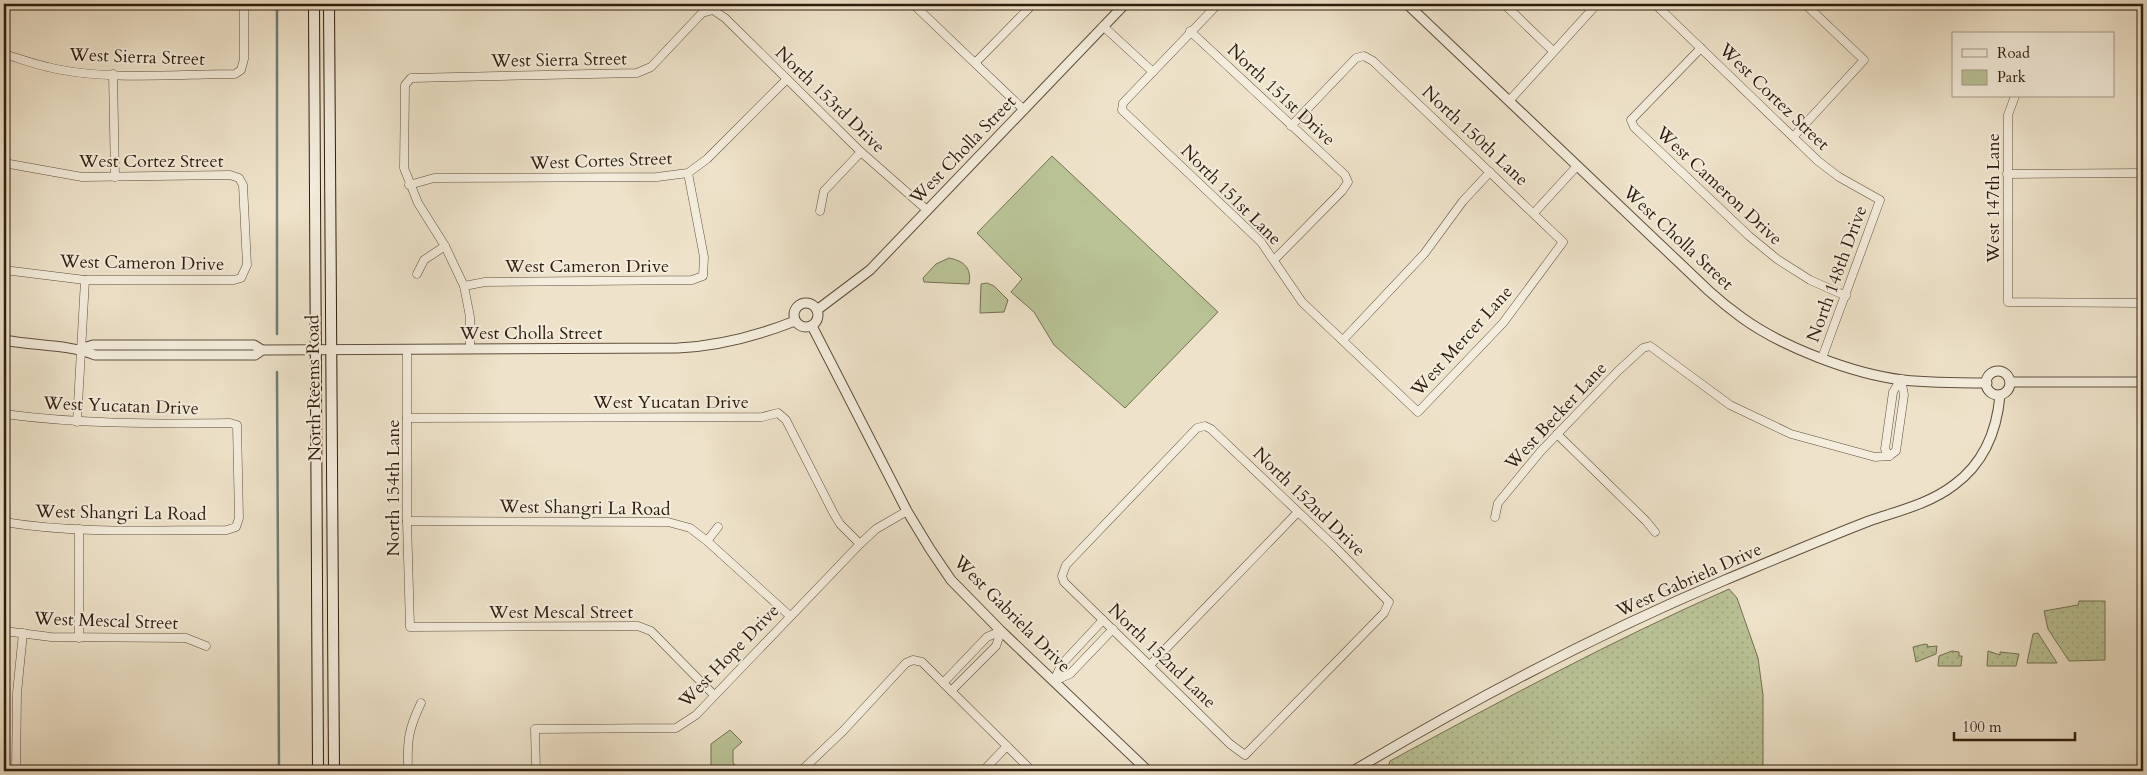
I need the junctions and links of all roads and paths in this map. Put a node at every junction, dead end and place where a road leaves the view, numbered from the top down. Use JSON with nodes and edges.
{"nodes":[{"id":1,"x":244,"y":4,"type":"edge"},
{"id":2,"x":314,"y":4,"type":"edge"},
{"id":3,"x":329,"y":4,"type":"edge"},
{"id":4,"x":913,"y":4,"type":"edge"},
{"id":5,"x":1033,"y":4,"type":"edge"},
{"id":6,"x":1125,"y":4,"type":"edge"},
{"id":7,"x":1218,"y":4,"type":"edge"},
{"id":8,"x":1407,"y":4,"type":"edge"},
{"id":9,"x":1504,"y":4,"type":"edge"},
{"id":10,"x":1597,"y":4,"type":"edge"},
{"id":11,"x":1655,"y":4,"type":"edge"},
{"id":12,"x":1805,"y":4,"type":"edge"},
{"id":13,"x":2061,"y":4,"type":"edge"},
{"id":14,"x":2143,"y":5,"type":"edge"},
{"id":15,"x":713,"y":10,"type":"joint"},
{"id":16,"x":1104,"y":26,"type":"junction"},
{"id":17,"x":1190,"y":31,"type":"junction"},
{"id":18,"x":1702,"y":48,"type":"junction"},
{"id":19,"x":1553,"y":51,"type":"junction"},
{"id":20,"x":4,"y":54,"type":"edge"},
{"id":21,"x":976,"y":62,"type":"junction"},
{"id":22,"x":1153,"y":72,"type":"junction"},
{"id":23,"x":113,"y":74,"type":"junction"},
{"id":24,"x":787,"y":79,"type":"junction"},
{"id":25,"x":2014,"y":98,"type":"edge"},
{"id":26,"x":1509,"y":101,"type":"junction"},
{"id":27,"x":1024,"y":110,"type":"junction"},
{"id":28,"x":1291,"y":126,"type":"junction"},
{"id":29,"x":1794,"y":136,"type":"junction"},
{"id":30,"x":861,"y":152,"type":"junction"},
{"id":31,"x":4,"y":163,"type":"edge"},
{"id":32,"x":1577,"y":166,"type":"junction"},
{"id":33,"x":688,"y":172,"type":"junction"},
{"id":34,"x":1490,"y":172,"type":"junction"},
{"id":35,"x":2143,"y":172,"type":"edge"},
{"id":36,"x":2008,"y":174,"type":"junction"},
{"id":37,"x":115,"y":177,"type":"junction"},
{"id":38,"x":409,"y":185,"type":"junction"},
{"id":39,"x":1880,"y":200,"type":"joint"},
{"id":40,"x":927,"y":210,"type":"junction"},
{"id":41,"x":820,"y":211,"type":"dead end"},
{"id":42,"x":1534,"y":213,"type":"junction"},
{"id":43,"x":1563,"y":242,"type":"joint"},
{"id":44,"x":445,"y":246,"type":"junction"},
{"id":45,"x":1274,"y":260,"type":"junction"},
{"id":46,"x":4,"y":270,"type":"edge"},
{"id":47,"x":245,"y":271,"type":"joint"},
{"id":48,"x":416,"y":274,"type":"dead end"},
{"id":49,"x":85,"y":280,"type":"junction"},
{"id":50,"x":464,"y":286,"type":"junction"},
{"id":51,"x":1846,"y":296,"type":"junction"},
{"id":52,"x":2143,"y":303,"type":"edge"},
{"id":53,"x":817,"y":310,"type":"junction"},
{"id":54,"x":796,"y":321,"type":"junction"},
{"id":55,"x":812,"y":326,"type":"junction"},
{"id":56,"x":4,"y":340,"type":"edge"},
{"id":57,"x":1342,"y":340,"type":"junction"},
{"id":58,"x":80,"y":349,"type":"junction"},
{"id":59,"x":470,"y":349,"type":"junction"},
{"id":60,"x":315,"y":350,"type":"junction"},
{"id":61,"x":330,"y":350,"type":"junction"},
{"id":62,"x":407,"y":350,"type":"junction"},
{"id":63,"x":1822,"y":358,"type":"junction"},
{"id":64,"x":1901,"y":380,"type":"junction"},
{"id":65,"x":2010,"y":382,"type":"junction"},
{"id":66,"x":2143,"y":382,"type":"edge"},
{"id":67,"x":1986,"y":383,"type":"junction"},
{"id":68,"x":2000,"y":395,"type":"junction"},
{"id":69,"x":1418,"y":412,"type":"joint"},
{"id":70,"x":4,"y":414,"type":"edge"},
{"id":71,"x":408,"y":418,"type":"junction"},
{"id":72,"x":77,"y":422,"type":"junction"},
{"id":73,"x":1557,"y":434,"type":"junction"},
{"id":74,"x":1888,"y":456,"type":"junction"},
{"id":75,"x":907,"y":511,"type":"junction"},
{"id":76,"x":1298,"y":512,"type":"junction"},
{"id":77,"x":1495,"y":517,"type":"dead end"},
{"id":78,"x":407,"y":521,"type":"junction"},
{"id":79,"x":4,"y":522,"type":"edge"},
{"id":80,"x":236,"y":527,"type":"joint"},
{"id":81,"x":718,"y":527,"type":"dead end"},
{"id":82,"x":79,"y":529,"type":"junction"},
{"id":83,"x":1655,"y":532,"type":"dead end"},
{"id":84,"x":707,"y":541,"type":"junction"},
{"id":85,"x":860,"y":544,"type":"junction"},
{"id":86,"x":1062,"y":576,"type":"joint"},
{"id":87,"x":790,"y":616,"type":"junction"},
{"id":88,"x":1103,"y":620,"type":"junction"},
{"id":89,"x":410,"y":627,"type":"joint"},
{"id":90,"x":1113,"y":629,"type":"junction"},
{"id":91,"x":4,"y":631,"type":"edge"},
{"id":92,"x":1001,"y":631,"type":"junction"},
{"id":93,"x":23,"y":633,"type":"junction"},
{"id":94,"x":79,"y":638,"type":"junction"},
{"id":95,"x":206,"y":646,"type":"dead end"},
{"id":96,"x":970,"y":654,"type":"junction"},
{"id":97,"x":979,"y":663,"type":"junction"},
{"id":98,"x":1150,"y":665,"type":"junction"},
{"id":99,"x":1054,"y":681,"type":"junction"},
{"id":100,"x":943,"y":683,"type":"junction"},
{"id":101,"x":951,"y":691,"type":"junction"},
{"id":102,"x":714,"y":695,"type":"junction"},
{"id":103,"x":421,"y":703,"type":"dead end"},
{"id":104,"x":1007,"y":746,"type":"junction"},
{"id":105,"x":1245,"y":755,"type":"joint"},
{"id":106,"x":16,"y":771,"type":"edge"},
{"id":107,"x":318,"y":771,"type":"edge"},
{"id":108,"x":334,"y":771,"type":"edge"},
{"id":109,"x":408,"y":771,"type":"edge"},
{"id":110,"x":536,"y":771,"type":"edge"},
{"id":111,"x":801,"y":771,"type":"edge"},
{"id":112,"x":983,"y":771,"type":"edge"},
{"id":113,"x":1032,"y":771,"type":"edge"},
{"id":114,"x":1148,"y":771,"type":"edge"},
{"id":115,"x":1352,"y":771,"type":"edge"}],
"edges":[{"from":1,"to":23,"type":"street","name":"West Sierra Street"},
{"from":2,"to":60,"type":"main road","name":"North Reems Road"},
{"from":3,"to":61,"type":"main road","name":"North Reems Road"},
{"from":4,"to":21,"type":"street"},
{"from":5,"to":21,"type":"street"},
{"from":6,"to":16,"type":"street","name":"West Cholla Street"},
{"from":7,"to":17,"type":"street"},
{"from":8,"to":26,"type":"street","name":"West Cholla Street"},
{"from":9,"to":19,"type":"street"},
{"from":10,"to":19,"type":"street"},
{"from":11,"to":18,"type":"street","name":"West Cortez Street"},
{"from":12,"to":29,"type":"street"},
{"from":13,"to":14,"type":"street"},
{"from":15,"to":24,"type":"street","name":"North 153rd Drive"},
{"from":15,"to":38,"type":"street","name":"West Sierra Street"},
{"from":16,"to":22,"type":"street"},
{"from":16,"to":27,"type":"street","name":"West Cholla Street"},
{"from":17,"to":22,"type":"street"},
{"from":17,"to":28,"type":"street","name":"North 151st Drive"},
{"from":18,"to":29,"type":"street","name":"West Cortez Street"},
{"from":18,"to":51,"type":"street","name":"West Cameron Drive"},
{"from":19,"to":26,"type":"street"},
{"from":20,"to":23,"type":"street","name":"West Sierra Street"},
{"from":21,"to":27,"type":"street"},
{"from":22,"to":45,"type":"street","name":"North 151st Lane"},
{"from":23,"to":37,"type":"street"},
{"from":24,"to":30,"type":"street","name":"North 153rd Drive"},
{"from":24,"to":33,"type":"street","name":"West Cortes Street"},
{"from":25,"to":36,"type":"street","name":"West 147th Lane"},
{"from":26,"to":32,"type":"street","name":"West Cholla Street"},
{"from":27,"to":40,"type":"street","name":"West Cholla Street"},
{"from":28,"to":34,"type":"street","name":"North 150th Lane"},
{"from":28,"to":45,"type":"street","name":"North 151st Drive"},
{"from":29,"to":39,"type":"street","name":"West Cortez Street"},
{"from":30,"to":40,"type":"street","name":"North 153rd Drive"},
{"from":30,"to":41,"type":"street"},
{"from":31,"to":37,"type":"street","name":"West Cortez Street"},
{"from":32,"to":42,"type":"street"},
{"from":32,"to":63,"type":"street","name":"West Cholla Street"},
{"from":33,"to":38,"type":"street","name":"West Cortes Street"},
{"from":33,"to":50,"type":"street","name":"West Cameron Drive"},
{"from":34,"to":42,"type":"street","name":"North 150th Lane"},
{"from":34,"to":57,"type":"street"},
{"from":35,"to":36,"type":"street"},
{"from":36,"to":52,"type":"street","name":"West 147th Lane"},
{"from":37,"to":47,"type":"street","name":"West Cortez Street"},
{"from":38,"to":44,"type":"street"},
{"from":39,"to":51,"type":"street","name":"North 148th Drive"},
{"from":40,"to":53,"type":"street","name":"West Cholla Street"},
{"from":42,"to":43,"type":"street","name":"North 150th Lane"},
{"from":43,"to":69,"type":"street","name":"West Mercer Lane"},
{"from":44,"to":48,"type":"street"},
{"from":44,"to":50,"type":"street"},
{"from":45,"to":57,"type":"street","name":"North 151st Lane"},
{"from":46,"to":49,"type":"street","name":"West Cameron Drive"},
{"from":47,"to":49,"type":"street","name":"West Cameron Drive"},
{"from":49,"to":58,"type":"street"},
{"from":50,"to":59,"type":"street"},
{"from":51,"to":63,"type":"street","name":"North 148th Drive"},
{"from":53,"to":54,"type":"street"},
{"from":53,"to":55,"type":"street"},
{"from":54,"to":55,"type":"street"},
{"from":54,"to":59,"type":"street","name":"West Cholla Street"},
{"from":55,"to":75,"type":"street","name":"West Gabriela Drive"},
{"from":56,"to":58,"type":"street","name":"West Cholla Street"},
{"from":57,"to":69,"type":"street","name":"North 151st Lane"},
{"from":58,"to":60,"type":"street","name":"West Cholla Street"},
{"from":58,"to":72,"type":"street"},
{"from":59,"to":62,"type":"street","name":"West Cholla Street"},
{"from":60,"to":61,"type":"street","name":"West Cholla Street"},
{"from":60,"to":107,"type":"main road","name":"North Reems Road"},
{"from":61,"to":62,"type":"street","name":"West Cholla Street"},
{"from":61,"to":108,"type":"main road","name":"North Reems Road"},
{"from":62,"to":71,"type":"street","name":"North 154th Lane"},
{"from":63,"to":64,"type":"street","name":"West Cholla Street"},
{"from":64,"to":67,"type":"street","name":"West Cholla Street"},
{"from":64,"to":74,"type":"street"},
{"from":64,"to":74,"type":"street"},
{"from":65,"to":66,"type":"street"},
{"from":65,"to":67,"type":"street"},
{"from":65,"to":68,"type":"street"},
{"from":67,"to":68,"type":"street"},
{"from":68,"to":115,"type":"street","name":"West Gabriela Drive"},
{"from":70,"to":72,"type":"street","name":"West Yucatan Drive"},
{"from":71,"to":78,"type":"street","name":"North 154th Lane"},
{"from":71,"to":85,"type":"street","name":"West Yucatan Drive"},
{"from":72,"to":80,"type":"street","name":"West Yucatan Drive"},
{"from":73,"to":74,"type":"street","name":"West Becker Lane"},
{"from":73,"to":77,"type":"street","name":"West Becker Lane"},
{"from":73,"to":83,"type":"street"},
{"from":75,"to":85,"type":"street","name":"West Hope Drive"},
{"from":75,"to":92,"type":"street","name":"West Gabriela Drive"},
{"from":76,"to":86,"type":"street","name":"North 152nd Drive"},
{"from":76,"to":98,"type":"street"},
{"from":76,"to":105,"type":"street","name":"North 152nd Drive"},
{"from":78,"to":84,"type":"street","name":"West Shangri La Road"},
{"from":78,"to":89,"type":"street","name":"North 154th Lane"},
{"from":79,"to":82,"type":"street","name":"West Shangri La Road"},
{"from":80,"to":82,"type":"street","name":"West Shangri La Road"},
{"from":81,"to":84,"type":"street"},
{"from":82,"to":94,"type":"street"},
{"from":84,"to":87,"type":"street","name":"West Shangri La Road"},
{"from":85,"to":87,"type":"street","name":"West Hope Drive"},
{"from":86,"to":88,"type":"street","name":"North 152nd Lane"},
{"from":87,"to":102,"type":"street","name":"West Hope Drive"},
{"from":88,"to":90,"type":"street","name":"North 152nd Lane"},
{"from":88,"to":99,"type":"street"},
{"from":89,"to":102,"type":"street","name":"West Mescal Street"},
{"from":90,"to":98,"type":"street","name":"North 152nd Lane"},
{"from":90,"to":99,"type":"street"},
{"from":91,"to":93,"type":"street","name":"West Mescal Street"},
{"from":92,"to":96,"type":"street"},
{"from":92,"to":97,"type":"street"},
{"from":92,"to":99,"type":"street","name":"West Gabriela Drive"},
{"from":93,"to":94,"type":"street","name":"West Mescal Street"},
{"from":93,"to":106,"type":"street"},
{"from":94,"to":95,"type":"street","name":"West Mescal Street"},
{"from":96,"to":97,"type":"street"},
{"from":96,"to":100,"type":"street"},
{"from":97,"to":101,"type":"street"},
{"from":98,"to":105,"type":"street","name":"North 152nd Lane"},
{"from":99,"to":114,"type":"street","name":"West Gabriela Drive"},
{"from":100,"to":101,"type":"street"},
{"from":100,"to":111,"type":"street"},
{"from":101,"to":104,"type":"street"},
{"from":102,"to":110,"type":"street","name":"West Hope Drive"},
{"from":103,"to":109,"type":"street"},
{"from":104,"to":112,"type":"street"},
{"from":104,"to":113,"type":"street"}]}
